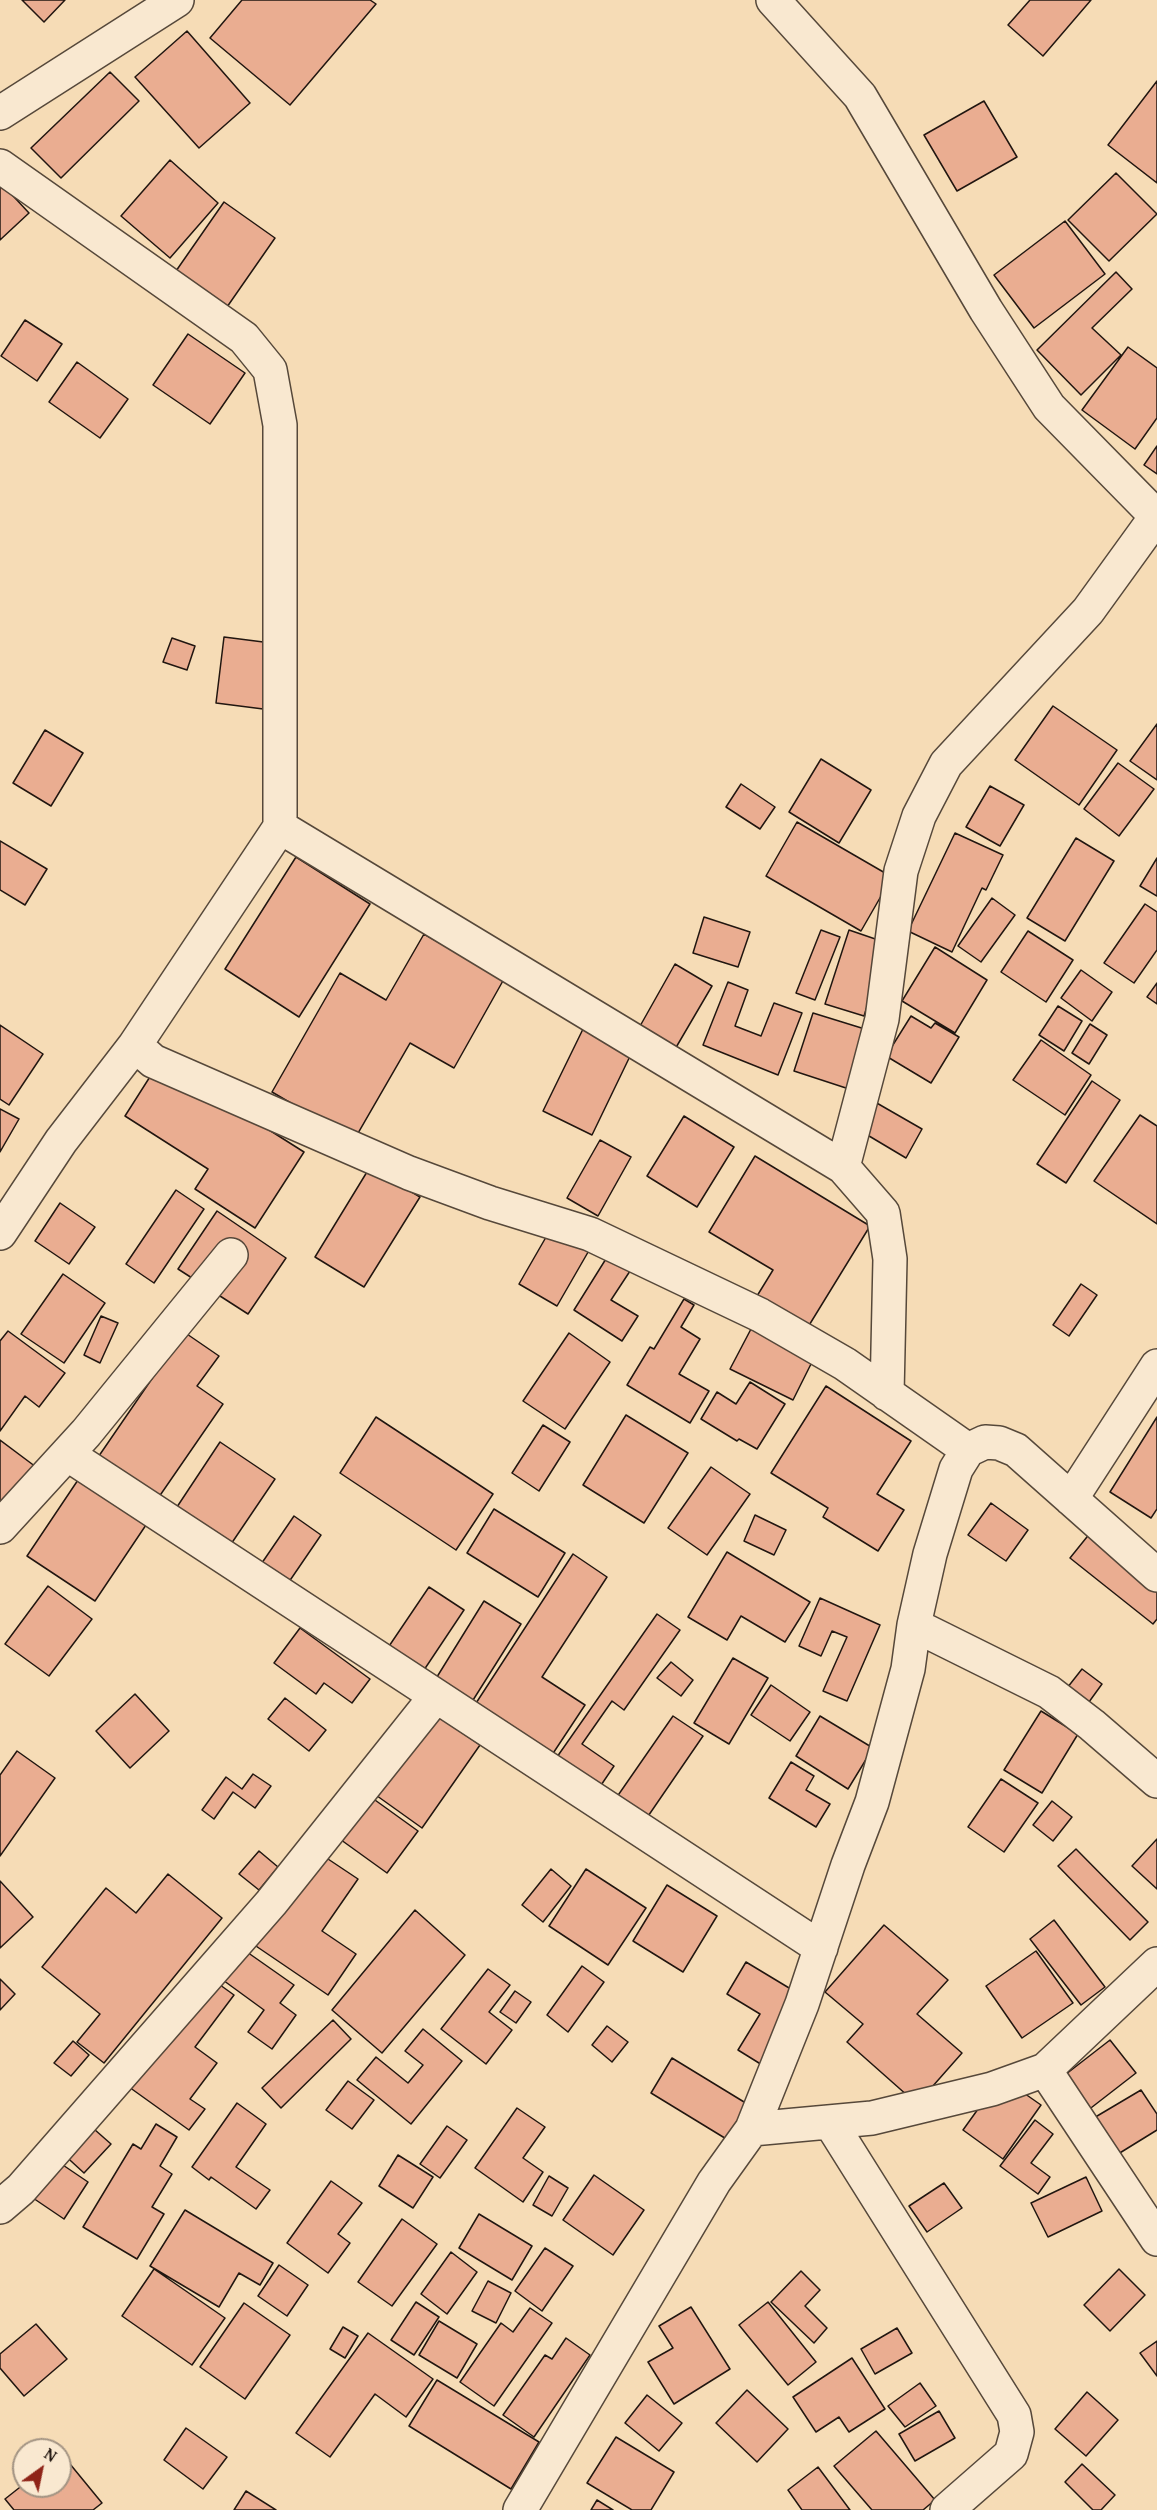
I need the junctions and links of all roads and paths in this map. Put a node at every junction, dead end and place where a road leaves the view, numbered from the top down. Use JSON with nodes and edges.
{"nodes":[{"id":1,"x":177,"y":0,"type":"edge"},
{"id":2,"x":773,"y":0,"type":"edge"},
{"id":3,"x":0,"y":113,"type":"edge"},
{"id":4,"x":0,"y":166,"type":"edge"},
{"id":5,"x":1157,"y":517,"type":"edge"},
{"id":6,"x":280,"y":827,"type":"junction"},
{"id":7,"x":135,"y":1046,"type":"junction"},
{"id":8,"x":843,"y":1167,"type":"junction"},
{"id":9,"x":0,"y":1233,"type":"edge"},
{"id":10,"x":231,"y":1255,"type":"dead end"},
{"id":11,"x":1157,"y":1365,"type":"edge"},
{"id":12,"x":887,"y":1394,"type":"junction"},
{"id":13,"x":968,"y":1450,"type":"junction"},
{"id":14,"x":67,"y":1454,"type":"junction"},
{"id":15,"x":1071,"y":1499,"type":"junction"},
{"id":16,"x":0,"y":1527,"type":"edge"},
{"id":17,"x":1157,"y":1575,"type":"edge"},
{"id":18,"x":914,"y":1625,"type":"junction"},
{"id":19,"x":436,"y":1696,"type":"junction"},
{"id":20,"x":1157,"y":1781,"type":"edge"},
{"id":21,"x":821,"y":1948,"type":"junction"},
{"id":22,"x":1157,"y":1964,"type":"edge"},
{"id":23,"x":1045,"y":2070,"type":"junction"},
{"id":24,"x":830,"y":2122,"type":"junction"},
{"id":25,"x":752,"y":2129,"type":"junction"},
{"id":26,"x":0,"y":2207,"type":"edge"},
{"id":27,"x":1157,"y":2239,"type":"edge"},
{"id":28,"x":519,"y":2510,"type":"edge"},
{"id":29,"x":947,"y":2510,"type":"edge"}],
"edges":[{"from":1,"to":3,"type":"street"},
{"from":2,"to":5,"type":"street"},
{"from":4,"to":6,"type":"street"},
{"from":5,"to":8,"type":"street"},
{"from":6,"to":7,"type":"street"},
{"from":6,"to":8,"type":"street"},
{"from":7,"to":9,"type":"street"},
{"from":7,"to":12,"type":"street"},
{"from":8,"to":12,"type":"street"},
{"from":10,"to":14,"type":"street"},
{"from":11,"to":15,"type":"street"},
{"from":12,"to":13,"type":"street"},
{"from":13,"to":15,"type":"street"},
{"from":13,"to":18,"type":"street"},
{"from":14,"to":16,"type":"street"},
{"from":14,"to":19,"type":"street"},
{"from":15,"to":17,"type":"street"},
{"from":18,"to":20,"type":"street"},
{"from":18,"to":21,"type":"street"},
{"from":19,"to":21,"type":"street"},
{"from":19,"to":26,"type":"street"},
{"from":21,"to":25,"type":"street"},
{"from":22,"to":23,"type":"street"},
{"from":23,"to":24,"type":"street"},
{"from":23,"to":27,"type":"street"},
{"from":24,"to":25,"type":"street"},
{"from":24,"to":29,"type":"street"},
{"from":25,"to":28,"type":"street"}]}
